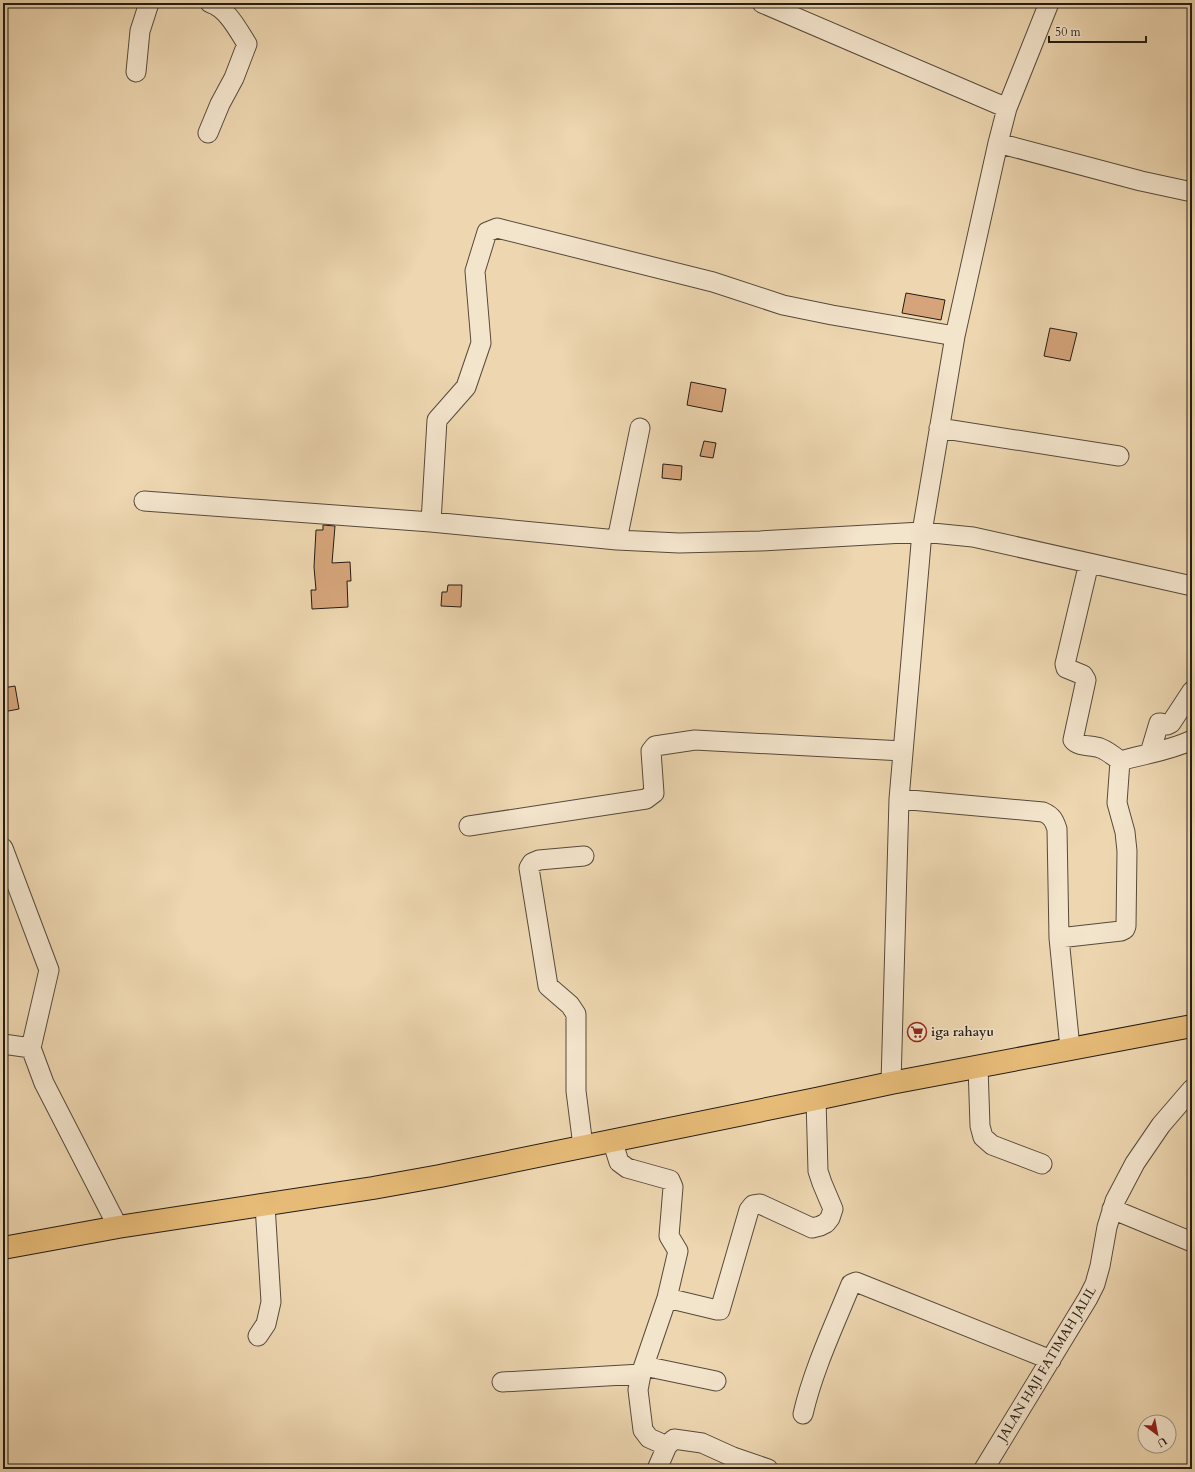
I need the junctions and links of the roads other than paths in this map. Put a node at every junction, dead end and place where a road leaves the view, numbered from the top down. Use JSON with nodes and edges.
{"nodes":[{"id":1,"x":149,"y":3,"type":"edge"},
{"id":2,"x":210,"y":3,"type":"edge"},
{"id":3,"x":762,"y":3,"type":"edge"},
{"id":4,"x":1049,"y":3,"type":"edge"},
{"id":5,"x":136,"y":72,"type":"dead end"},
{"id":6,"x":1007,"y":108,"type":"junction"},
{"id":7,"x":208,"y":132,"type":"dead end"},
{"id":8,"x":998,"y":143,"type":"junction"},
{"id":9,"x":1192,"y":192,"type":"edge"},
{"id":10,"x":955,"y":336,"type":"junction"},
{"id":11,"x":640,"y":428,"type":"dead end"},
{"id":12,"x":939,"y":428,"type":"junction"},
{"id":13,"x":1119,"y":456,"type":"dead end"},
{"id":14,"x":144,"y":501,"type":"dead end"},
{"id":15,"x":431,"y":522,"type":"junction"},
{"id":16,"x":922,"y":532,"type":"junction"},
{"id":17,"x":617,"y":540,"type":"junction"},
{"id":18,"x":1089,"y":563,"type":"junction"},
{"id":19,"x":1192,"y":586,"type":"edge"},
{"id":20,"x":1192,"y":691,"type":"edge"},
{"id":21,"x":1192,"y":740,"type":"edge"},
{"id":22,"x":903,"y":751,"type":"junction"},
{"id":23,"x":1150,"y":753,"type":"junction"},
{"id":24,"x":1120,"y":761,"type":"junction"},
{"id":25,"x":899,"y":799,"type":"junction"},
{"id":26,"x":469,"y":826,"type":"dead end"},
{"id":27,"x":3,"y":848,"type":"edge"},
{"id":28,"x":584,"y":856,"type":"dead end"},
{"id":29,"x":1059,"y":938,"type":"junction"},
{"id":30,"x":1192,"y":1026,"type":"edge"},
{"id":31,"x":3,"y":1044,"type":"edge"},
{"id":32,"x":31,"y":1048,"type":"junction"},
{"id":33,"x":1070,"y":1048,"type":"junction"},
{"id":34,"x":978,"y":1066,"type":"junction"},
{"id":35,"x":891,"y":1082,"type":"junction"},
{"id":36,"x":1192,"y":1089,"type":"edge"},
{"id":37,"x":816,"y":1099,"type":"junction"},
{"id":38,"x":612,"y":1140,"type":"junction"},
{"id":39,"x":583,"y":1146,"type":"junction"},
{"id":40,"x":1042,"y":1164,"type":"dead end"},
{"id":41,"x":265,"y":1205,"type":"junction"},
{"id":42,"x":1112,"y":1210,"type":"junction"},
{"id":43,"x":118,"y":1227,"type":"junction"},
{"id":44,"x":1192,"y":1242,"type":"edge"},
{"id":45,"x":3,"y":1248,"type":"edge"},
{"id":46,"x":667,"y":1298,"type":"junction"},
{"id":47,"x":258,"y":1336,"type":"dead end"},
{"id":48,"x":1051,"y":1360,"type":"junction"},
{"id":49,"x":642,"y":1370,"type":"junction"},
{"id":50,"x":716,"y":1381,"type":"dead end"},
{"id":51,"x":502,"y":1382,"type":"dead end"},
{"id":52,"x":803,"y":1414,"type":"dead end"},
{"id":53,"x":667,"y":1446,"type":"junction"},
{"id":54,"x":730,"y":1463,"type":"edge"},
{"id":55,"x":657,"y":1469,"type":"edge"},
{"id":56,"x":768,"y":1469,"type":"edge"},
{"id":57,"x":984,"y":1469,"type":"edge"}],
"edges":[{"from":1,"to":5,"type":"street"},
{"from":2,"to":7,"type":"street"},
{"from":3,"to":6,"type":"street"},
{"from":4,"to":6,"type":"street"},
{"from":6,"to":8,"type":"street"},
{"from":8,"to":9,"type":"street"},
{"from":8,"to":10,"type":"street"},
{"from":10,"to":12,"type":"street"},
{"from":10,"to":15,"type":"street"},
{"from":11,"to":17,"type":"street"},
{"from":12,"to":13,"type":"street"},
{"from":12,"to":16,"type":"street"},
{"from":14,"to":15,"type":"street"},
{"from":15,"to":17,"type":"street"},
{"from":16,"to":17,"type":"street"},
{"from":16,"to":18,"type":"street"},
{"from":16,"to":22,"type":"street"},
{"from":18,"to":19,"type":"street"},
{"from":18,"to":24,"type":"street"},
{"from":20,"to":23,"type":"street"},
{"from":21,"to":23,"type":"street"},
{"from":22,"to":25,"type":"street"},
{"from":22,"to":26,"type":"street"},
{"from":23,"to":24,"type":"street"},
{"from":24,"to":29,"type":"street"},
{"from":25,"to":29,"type":"street"},
{"from":25,"to":35,"type":"street"},
{"from":27,"to":32,"type":"street"},
{"from":28,"to":39,"type":"street"},
{"from":29,"to":33,"type":"street"},
{"from":30,"to":33,"type":"main road"},
{"from":31,"to":32,"type":"street"},
{"from":32,"to":43,"type":"street"},
{"from":33,"to":34,"type":"main road"},
{"from":34,"to":35,"type":"main road"},
{"from":34,"to":40,"type":"street"},
{"from":35,"to":37,"type":"main road"},
{"from":36,"to":42,"type":"street","name":"JALAN HAJI FATIMAH JALIL"},
{"from":37,"to":38,"type":"main road"},
{"from":37,"to":46,"type":"street"},
{"from":38,"to":39,"type":"main road"},
{"from":38,"to":46,"type":"street"},
{"from":39,"to":41,"type":"main road"},
{"from":41,"to":43,"type":"main road"},
{"from":41,"to":47,"type":"street"},
{"from":42,"to":44,"type":"street"},
{"from":42,"to":48,"type":"street","name":"JALAN HAJI FATIMAH JALIL"},
{"from":43,"to":45,"type":"main road"},
{"from":46,"to":49,"type":"street"},
{"from":48,"to":52,"type":"street"},
{"from":48,"to":57,"type":"street","name":"JALAN HAJI FATIMAH JALIL"},
{"from":49,"to":50,"type":"street"},
{"from":49,"to":51,"type":"street"},
{"from":49,"to":53,"type":"street"},
{"from":53,"to":54,"type":"street"},
{"from":53,"to":55,"type":"street"},
{"from":54,"to":56,"type":"street"}]}
